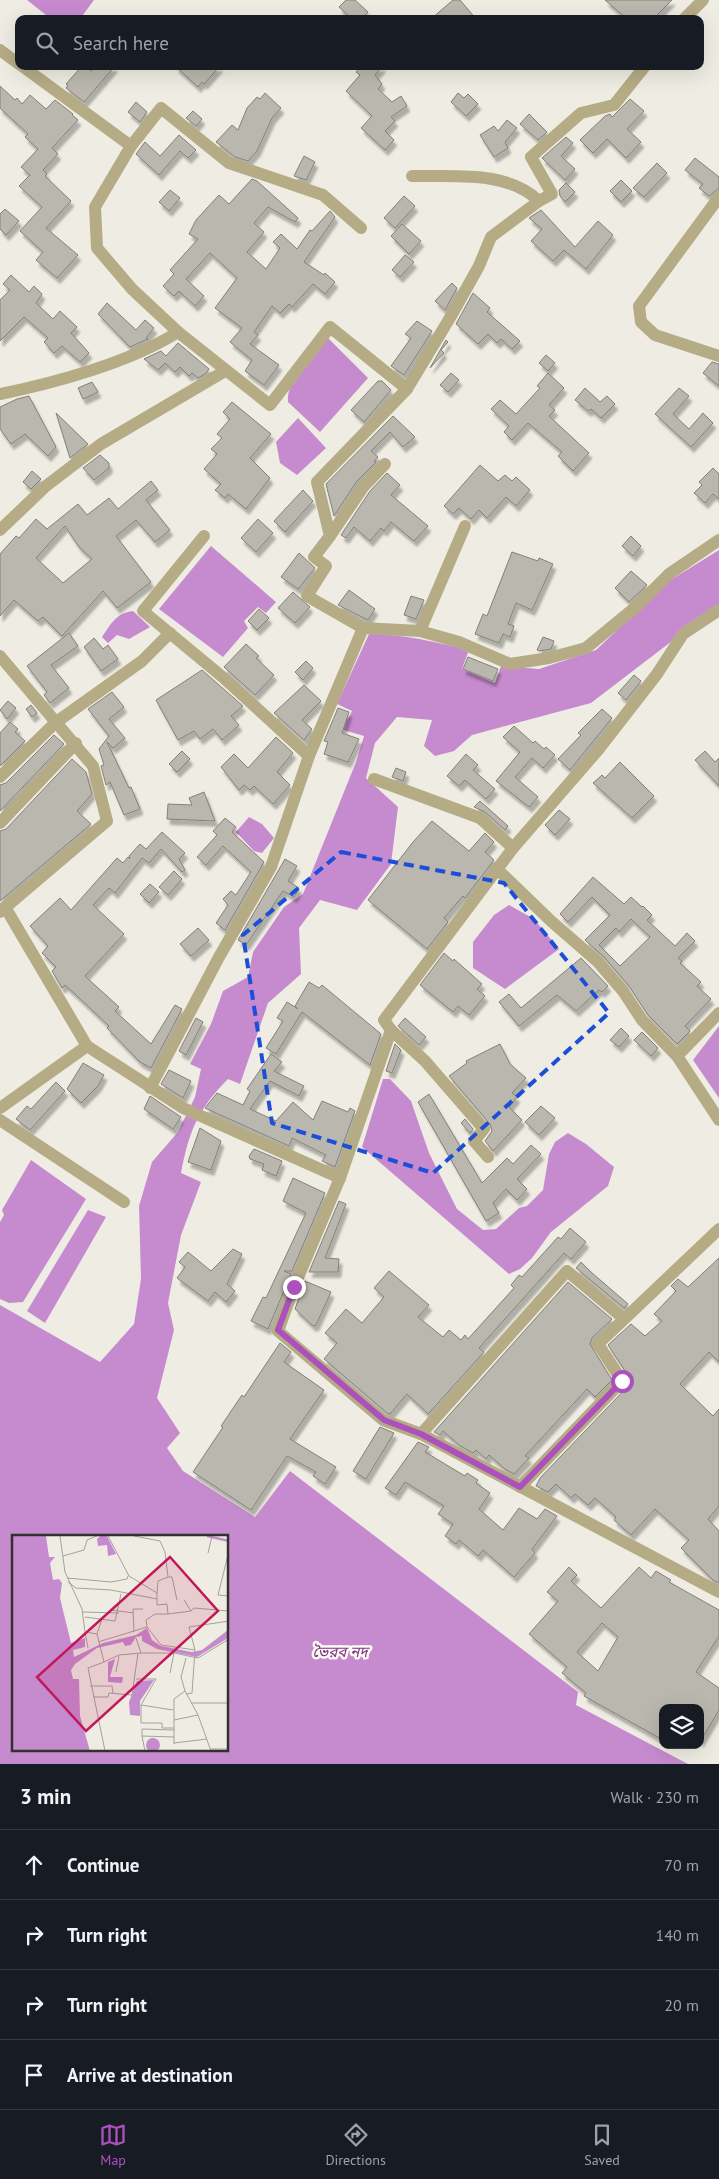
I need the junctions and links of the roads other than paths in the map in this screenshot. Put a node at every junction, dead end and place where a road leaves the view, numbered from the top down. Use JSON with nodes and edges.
{"nodes":[{"id":1,"x":703,"y":0,"type":"edge"},
{"id":2,"x":688,"y":15,"type":"edge"},
{"id":3,"x":0,"y":50,"type":"edge"},
{"id":4,"x":15,"y":61,"type":"edge"},
{"id":5,"x":27,"y":70,"type":"edge"},
{"id":6,"x":642,"y":70,"type":"edge"},
{"id":7,"x":131,"y":146,"type":"junction"},
{"id":8,"x":412,"y":176,"type":"dead end"},
{"id":9,"x":719,"y":197,"type":"edge"},
{"id":10,"x":538,"y":201,"type":"junction"},
{"id":11,"x":361,"y":228,"type":"dead end"},
{"id":12,"x":178,"y":332,"type":"junction"},
{"id":13,"x":719,"y":356,"type":"edge"},
{"id":14,"x":225,"y":371,"type":"junction"},
{"id":15,"x":407,"y":389,"type":"junction"},
{"id":16,"x":0,"y":394,"type":"edge"},
{"id":17,"x":385,"y":464,"type":"dead end"},
{"id":18,"x":466,"y":526,"type":"dead end"},
{"id":19,"x":0,"y":530,"type":"edge"},
{"id":20,"x":204,"y":536,"type":"dead end"},
{"id":21,"x":330,"y":536,"type":"junction"},
{"id":22,"x":719,"y":540,"type":"edge"},
{"id":23,"x":719,"y":610,"type":"edge"},
{"id":24,"x":364,"y":628,"type":"junction"},
{"id":25,"x":420,"y":631,"type":"junction"},
{"id":26,"x":170,"y":633,"type":"junction"},
{"id":27,"x":0,"y":656,"type":"edge"},
{"id":28,"x":55,"y":723,"type":"junction"},
{"id":29,"x":76,"y":743,"type":"junction"},
{"id":30,"x":309,"y":756,"type":"junction"},
{"id":31,"x":0,"y":777,"type":"edge"},
{"id":32,"x":374,"y":779,"type":"dead end"},
{"id":33,"x":0,"y":823,"type":"edge"},
{"id":34,"x":513,"y":848,"type":"junction"},
{"id":35,"x":496,"y":868,"type":"junction"},
{"id":36,"x":3,"y":909,"type":"edge"},
{"id":37,"x":719,"y":1013,"type":"edge"},
{"id":38,"x":391,"y":1030,"type":"junction"},
{"id":39,"x":87,"y":1046,"type":"junction"},
{"id":40,"x":677,"y":1056,"type":"junction"},
{"id":41,"x":150,"y":1088,"type":"junction"},
{"id":42,"x":0,"y":1108,"type":"edge"},
{"id":43,"x":0,"y":1120,"type":"edge"},
{"id":44,"x":719,"y":1120,"type":"edge"},
{"id":45,"x":488,"y":1157,"type":"dead end"},
{"id":46,"x":340,"y":1178,"type":"junction"},
{"id":47,"x":124,"y":1202,"type":"dead end"},
{"id":48,"x":719,"y":1229,"type":"edge"},
{"id":49,"x":623,"y":1318,"type":"junction"},
{"id":50,"x":421,"y":1434,"type":"junction"},
{"id":51,"x":520,"y":1487,"type":"junction"},
{"id":52,"x":719,"y":1592,"type":"edge"}],
"edges":[{"from":1,"to":2,"type":"street"},
{"from":3,"to":4,"type":"street"},
{"from":5,"to":7,"type":"street"},
{"from":6,"to":10,"type":"street"},
{"from":7,"to":11,"type":"street"},
{"from":7,"to":12,"type":"street"},
{"from":8,"to":10,"type":"street"},
{"from":9,"to":13,"type":"street"},
{"from":10,"to":15,"type":"street"},
{"from":12,"to":14,"type":"street"},
{"from":12,"to":16,"type":"street"},
{"from":14,"to":15,"type":"street"},
{"from":14,"to":19,"type":"street"},
{"from":15,"to":21,"type":"street"},
{"from":17,"to":21,"type":"street"},
{"from":18,"to":25,"type":"street"},
{"from":20,"to":26,"type":"street"},
{"from":21,"to":24,"type":"street"},
{"from":22,"to":25,"type":"street"},
{"from":23,"to":34,"type":"street"},
{"from":24,"to":25,"type":"street"},
{"from":24,"to":30,"type":"street"},
{"from":26,"to":28,"type":"street"},
{"from":26,"to":30,"type":"street"},
{"from":27,"to":28,"type":"street"},
{"from":28,"to":29,"type":"street"},
{"from":28,"to":31,"type":"street"},
{"from":29,"to":33,"type":"street"},
{"from":29,"to":36,"type":"street"},
{"from":30,"to":41,"type":"street"},
{"from":32,"to":34,"type":"street"},
{"from":34,"to":35,"type":"street"},
{"from":35,"to":38,"type":"street"},
{"from":35,"to":40,"type":"street"},
{"from":36,"to":39,"type":"street"},
{"from":37,"to":40,"type":"street"},
{"from":38,"to":45,"type":"street"},
{"from":38,"to":46,"type":"street"},
{"from":39,"to":41,"type":"street"},
{"from":39,"to":42,"type":"street"},
{"from":40,"to":44,"type":"street"},
{"from":41,"to":46,"type":"street"},
{"from":43,"to":47,"type":"street"},
{"from":46,"to":50,"type":"street"},
{"from":48,"to":49,"type":"street"},
{"from":49,"to":50,"type":"street"},
{"from":49,"to":51,"type":"street"},
{"from":50,"to":51,"type":"street"},
{"from":51,"to":52,"type":"street"}]}
